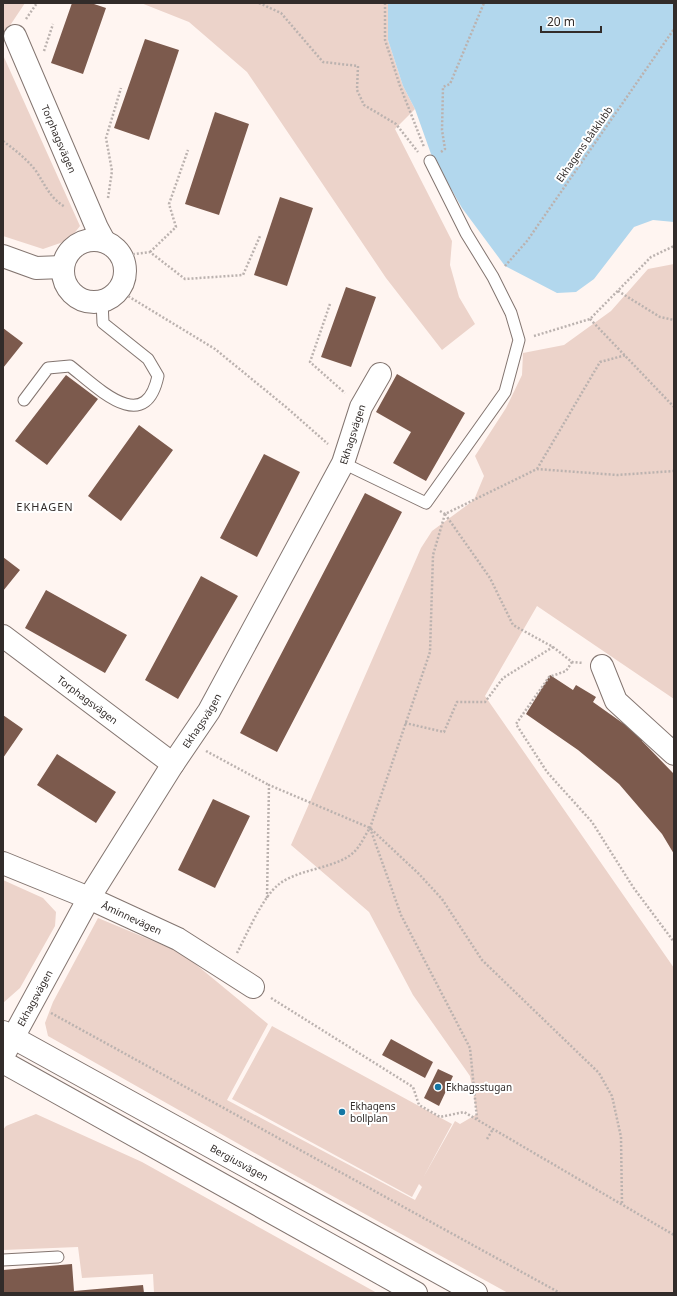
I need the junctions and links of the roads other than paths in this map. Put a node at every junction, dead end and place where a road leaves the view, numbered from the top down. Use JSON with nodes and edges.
{"nodes":[{"id":1,"x":15,"y":36,"type":"dead end"},
{"id":2,"x":430,"y":161,"type":"road end"},
{"id":3,"x":101,"y":235,"type":"junction"},
{"id":4,"x":3,"y":256,"type":"edge"},
{"id":5,"x":63,"y":267,"type":"junction"},
{"id":6,"x":110,"y":296,"type":"junction"},
{"id":7,"x":380,"y":374,"type":"dead end"},
{"id":8,"x":24,"y":400,"type":"dead end"},
{"id":9,"x":344,"y":463,"type":"junction"},
{"id":10,"x":3,"y":636,"type":"edge"},
{"id":11,"x":602,"y":666,"type":"dead end"},
{"id":12,"x":674,"y":754,"type":"edge"},
{"id":13,"x":173,"y":764,"type":"junction"},
{"id":14,"x":3,"y":863,"type":"edge"},
{"id":15,"x":89,"y":898,"type":"junction"},
{"id":16,"x":253,"y":987,"type":"road end"},
{"id":17,"x":6,"y":1055,"type":"edge"},
{"id":18,"x":58,"y":1257,"type":"dead end"},
{"id":19,"x":3,"y":1260,"type":"edge"},
{"id":20,"x":416,"y":1293,"type":"edge"},
{"id":21,"x":476,"y":1293,"type":"edge"}],
"edges":[{"from":1,"to":3,"type":"street","name":"Torphagsvägen"},
{"from":2,"to":9,"type":"lane"},
{"from":3,"to":5,"type":"street"},
{"from":3,"to":6,"type":"street","name":"Torphagsvägen"},
{"from":4,"to":5,"type":"street"},
{"from":5,"to":6,"type":"street"},
{"from":6,"to":8,"type":"lane"},
{"from":7,"to":9,"type":"street","name":"Ekhagsvägen"},
{"from":9,"to":13,"type":"street","name":"Ekhagsvägen"},
{"from":10,"to":13,"type":"street","name":"Torphagsvägen"},
{"from":11,"to":12,"type":"street"},
{"from":13,"to":15,"type":"street","name":"Ekhagsvägen"},
{"from":14,"to":15,"type":"street","name":"Åminnevägen"},
{"from":15,"to":16,"type":"street","name":"Åminnevägen"},
{"from":15,"to":17,"type":"street","name":"Ekhagsvägen"},
{"from":17,"to":20,"type":"street"},
{"from":17,"to":21,"type":"street","name":"Bergiusvägen"},
{"from":18,"to":19,"type":"lane"}]}
